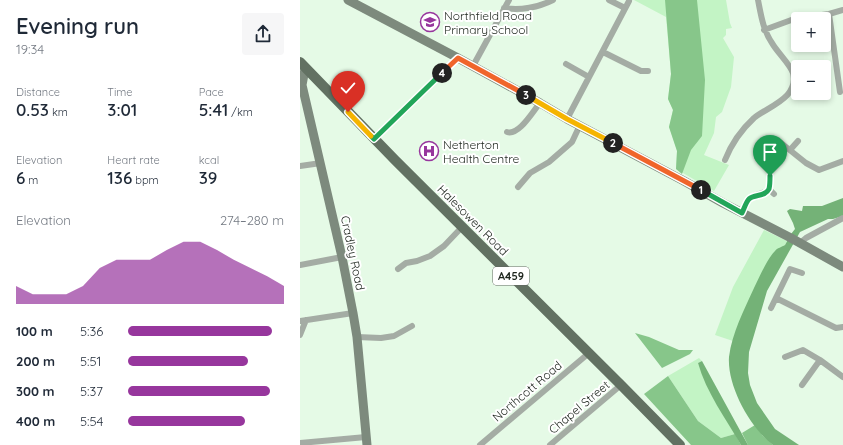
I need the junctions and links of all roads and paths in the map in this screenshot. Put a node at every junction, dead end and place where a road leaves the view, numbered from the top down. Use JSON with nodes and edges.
{"nodes":[{"id":1,"x":348,"y":0,"type":"edge"},
{"id":2,"x":509,"y":0,"type":"edge"},
{"id":3,"x":553,"y":0,"type":"edge"},
{"id":4,"x":609,"y":0,"type":"edge"},
{"id":5,"x":758,"y":0,"type":"edge"},
{"id":6,"x":629,"y":1,"type":"edge"},
{"id":7,"x":504,"y":8,"type":"junction"},
{"id":8,"x":625,"y":8,"type":"junction"},
{"id":9,"x":843,"y":10,"type":"edge"},
{"id":10,"x":831,"y":14,"type":"edge"},
{"id":11,"x":791,"y":20,"type":"edge"},
{"id":12,"x":831,"y":22,"type":"edge"},
{"id":13,"x":764,"y":30,"type":"junction"},
{"id":14,"x":603,"y":52,"type":"junction"},
{"id":15,"x":458,"y":58,"type":"junction"},
{"id":16,"x":566,"y":64,"type":"dead end"},
{"id":17,"x":303,"y":65,"type":"edge"},
{"id":18,"x":473,"y":66,"type":"junction"},
{"id":19,"x":648,"y":71,"type":"dead end"},
{"id":20,"x":589,"y":77,"type":"junction"},
{"id":21,"x":840,"y":92,"type":"dead end"},
{"id":22,"x":540,"y":103,"type":"junction"},
{"id":23,"x":567,"y":119,"type":"junction"},
{"id":24,"x":580,"y":125,"type":"junction"},
{"id":25,"x":507,"y":132,"type":"dead end"},
{"id":26,"x":374,"y":139,"type":"junction"},
{"id":27,"x":798,"y":141,"type":"dead end"},
{"id":28,"x":781,"y":143,"type":"dead end"},
{"id":29,"x":790,"y":150,"type":"junction"},
{"id":30,"x":725,"y":160,"type":"dead end"},
{"id":31,"x":843,"y":161,"type":"edge"},
{"id":32,"x":321,"y":163,"type":"junction"},
{"id":33,"x":300,"y":166,"type":"edge"},
{"id":34,"x":770,"y":176,"type":"dead end"},
{"id":35,"x":518,"y":186,"type":"dead end"},
{"id":36,"x":769,"y":189,"type":"junction"},
{"id":37,"x":774,"y":194,"type":"dead end"},
{"id":38,"x":742,"y":213,"type":"junction"},
{"id":39,"x":842,"y":219,"type":"edge"},
{"id":40,"x":462,"y":227,"type":"junction"},
{"id":41,"x":800,"y":243,"type":"junction"},
{"id":42,"x":342,"y":257,"type":"junction"},
{"id":43,"x":300,"y":265,"type":"edge"},
{"id":44,"x":843,"y":267,"type":"edge"},
{"id":45,"x":398,"y":269,"type":"dead end"},
{"id":46,"x":802,"y":273,"type":"dead end"},
{"id":47,"x":776,"y":298,"type":"junction"},
{"id":48,"x":771,"y":308,"type":"dead end"},
{"id":49,"x":354,"y":313,"type":"junction"},
{"id":50,"x":303,"y":321,"type":"edge"},
{"id":51,"x":412,"y":326,"type":"dead end"},
{"id":52,"x":843,"y":327,"type":"edge"},
{"id":53,"x":300,"y":335,"type":"edge"},
{"id":54,"x":357,"y":337,"type":"junction"},
{"id":55,"x":589,"y":353,"type":"junction"},
{"id":56,"x":785,"y":357,"type":"dead end"},
{"id":57,"x":820,"y":360,"type":"junction"},
{"id":58,"x":843,"y":376,"type":"edge"},
{"id":59,"x":802,"y":384,"type":"dead end"},
{"id":60,"x":621,"y":385,"type":"junction"},
{"id":61,"x":366,"y":441,"type":"edge"},
{"id":62,"x":300,"y":443,"type":"edge"},
{"id":63,"x":480,"y":445,"type":"edge"},
{"id":64,"x":550,"y":445,"type":"edge"},
{"id":65,"x":680,"y":445,"type":"edge"}],
"edges":[{"from":1,"to":15,"type":"street"},
{"from":2,"to":7,"type":"street"},
{"from":3,"to":7,"type":"street"},
{"from":4,"to":8,"type":"street"},
{"from":5,"to":13,"type":"street"},
{"from":6,"to":8,"type":"street"},
{"from":7,"to":18,"type":"street"},
{"from":8,"to":14,"type":"street"},
{"from":9,"to":10,"type":"street"},
{"from":11,"to":13,"type":"street"},
{"from":12,"to":21,"type":"street"},
{"from":13,"to":30,"type":"street"},
{"from":14,"to":19,"type":"street"},
{"from":14,"to":20,"type":"street"},
{"from":15,"to":18,"type":"street"},
{"from":15,"to":26,"type":"street"},
{"from":16,"to":20,"type":"street"},
{"from":17,"to":26,"type":"main road","name":"Halesowen Road","number":"A459"},
{"from":17,"to":32,"type":"street","name":"Cradley Road"},
{"from":18,"to":22,"type":"street"},
{"from":20,"to":23,"type":"street"},
{"from":22,"to":23,"type":"street"},
{"from":22,"to":25,"type":"street"},
{"from":23,"to":24,"type":"street"},
{"from":24,"to":35,"type":"street"},
{"from":24,"to":38,"type":"street"},
{"from":26,"to":40,"type":"main road","name":"Halesowen Road","number":"A459"},
{"from":27,"to":29,"type":"street"},
{"from":28,"to":29,"type":"street"},
{"from":29,"to":31,"type":"street"},
{"from":32,"to":33,"type":"street"},
{"from":32,"to":42,"type":"street","name":"Cradley Road"},
{"from":34,"to":36,"type":"street"},
{"from":36,"to":37,"type":"street"},
{"from":36,"to":38,"type":"street"},
{"from":38,"to":41,"type":"street"},
{"from":39,"to":41,"type":"street"},
{"from":40,"to":45,"type":"street"},
{"from":40,"to":55,"type":"main road","name":"Halesowen Road","number":"A459"},
{"from":41,"to":44,"type":"street"},
{"from":42,"to":43,"type":"street"},
{"from":42,"to":49,"type":"street","name":"Cradley Road"},
{"from":46,"to":47,"type":"street"},
{"from":47,"to":48,"type":"street"},
{"from":47,"to":52,"type":"street"},
{"from":49,"to":50,"type":"street"},
{"from":49,"to":54,"type":"street","name":"Cradley Road"},
{"from":50,"to":53,"type":"street"},
{"from":51,"to":54,"type":"street"},
{"from":54,"to":61,"type":"street","name":"Cradley Road"},
{"from":55,"to":60,"type":"main road","name":"Halesowen Road","number":"A459"},
{"from":55,"to":63,"type":"street","name":"Northcott Road"},
{"from":56,"to":57,"type":"street"},
{"from":57,"to":58,"type":"street"},
{"from":57,"to":59,"type":"street"},
{"from":60,"to":64,"type":"street","name":"Chapel Street"},
{"from":60,"to":65,"type":"main road","name":"Halesowen Road","number":"A459"},
{"from":61,"to":62,"type":"street"}]}
